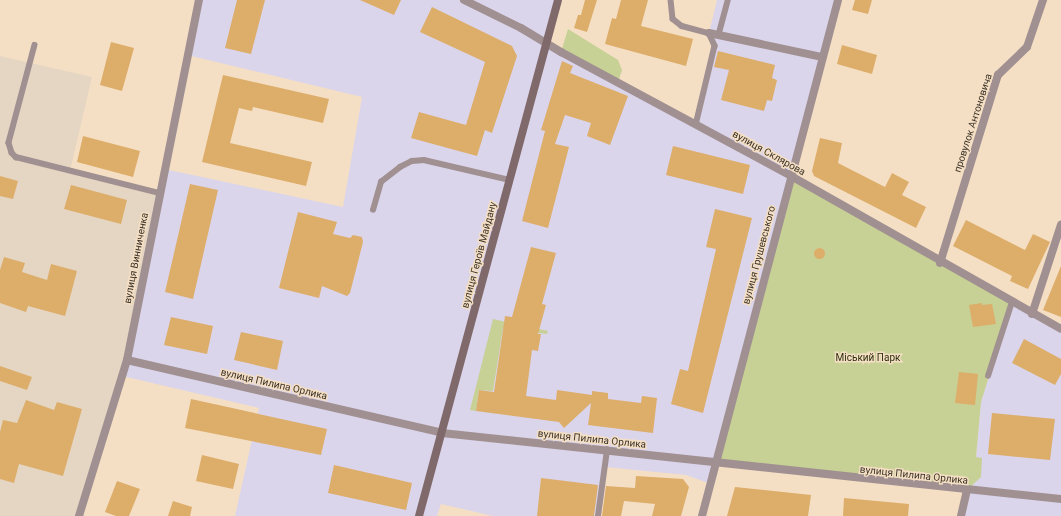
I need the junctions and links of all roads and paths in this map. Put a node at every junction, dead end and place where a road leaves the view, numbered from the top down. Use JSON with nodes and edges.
{"nodes":[{"id":1,"x":199,"y":0,"type":"edge"},
{"id":2,"x":464,"y":0,"type":"edge"},
{"id":3,"x":558,"y":0,"type":"edge"},
{"id":4,"x":671,"y":0,"type":"edge"},
{"id":5,"x":728,"y":0,"type":"edge"},
{"id":6,"x":838,"y":0,"type":"edge"},
{"id":7,"x":1042,"y":0,"type":"edge"},
{"id":8,"x":709,"y":33,"type":"junction"},
{"id":9,"x":719,"y":34,"type":"junction"},
{"id":10,"x":546,"y":43,"type":"junction"},
{"id":11,"x":35,"y":45,"type":"dead end"},
{"id":12,"x":822,"y":56,"type":"junction"},
{"id":13,"x":696,"y":125,"type":"junction"},
{"id":14,"x":790,"y":176,"type":"junction"},
{"id":15,"x":510,"y":180,"type":"junction"},
{"id":16,"x":159,"y":193,"type":"junction"},
{"id":17,"x":373,"y":210,"type":"dead end"},
{"id":18,"x":1061,"y":225,"type":"edge"},
{"id":19,"x":940,"y":262,"type":"junction"},
{"id":20,"x":1012,"y":302,"type":"junction"},
{"id":21,"x":1032,"y":314,"type":"junction"},
{"id":22,"x":1061,"y":330,"type":"edge"},
{"id":23,"x":127,"y":360,"type":"junction"},
{"id":24,"x":988,"y":376,"type":"dead end"},
{"id":25,"x":442,"y":433,"type":"junction"},
{"id":26,"x":607,"y":450,"type":"junction"},
{"id":27,"x":716,"y":463,"type":"junction"},
{"id":28,"x":967,"y":490,"type":"junction"},
{"id":29,"x":1061,"y":499,"type":"edge"},
{"id":30,"x":79,"y":516,"type":"edge"},
{"id":31,"x":419,"y":516,"type":"edge"},
{"id":32,"x":598,"y":516,"type":"edge"},
{"id":33,"x":702,"y":516,"type":"edge"},
{"id":34,"x":961,"y":516,"type":"edge"}],
"edges":[{"from":1,"to":16,"type":"street","name":"вулиця Винниченка"},
{"from":2,"to":10,"type":"street","name":"вулиця Склярова"},
{"from":3,"to":10,"type":"street","name":"вулиця Героїв Майдану"},
{"from":4,"to":8,"type":"lane"},
{"from":5,"to":9,"type":"lane"},
{"from":6,"to":12,"type":"street","name":"вулиця Грушевського"},
{"from":7,"to":19,"type":"street","name":"провулок Антоновича"},
{"from":8,"to":9,"type":"street"},
{"from":8,"to":13,"type":"lane"},
{"from":9,"to":12,"type":"street"},
{"from":10,"to":13,"type":"street","name":"вулиця Склярова"},
{"from":10,"to":15,"type":"street","name":"вулиця Героїв Майдану"},
{"from":11,"to":16,"type":"lane"},
{"from":12,"to":14,"type":"street","name":"вулиця Грушевського"},
{"from":13,"to":14,"type":"street","name":"вулиця Склярова"},
{"from":14,"to":19,"type":"street","name":"вулиця Склярова"},
{"from":14,"to":27,"type":"street","name":"вулиця Грушевського"},
{"from":15,"to":17,"type":"lane"},
{"from":15,"to":25,"type":"street","name":"вулиця Героїв Майдану"},
{"from":16,"to":23,"type":"street","name":"вулиця Винниченка"},
{"from":18,"to":21,"type":"street"},
{"from":19,"to":20,"type":"street","name":"вулиця Склярова"},
{"from":20,"to":21,"type":"street","name":"вулиця Склярова"},
{"from":20,"to":24,"type":"lane"},
{"from":21,"to":22,"type":"street","name":"вулиця Склярова"},
{"from":23,"to":25,"type":"street","name":"вулиця Пилипа Орлика"},
{"from":23,"to":30,"type":"street","name":"вулиця Винниченка"},
{"from":25,"to":26,"type":"street","name":"вулиця Пилипа Орлика"},
{"from":25,"to":31,"type":"street","name":"вулиця Героїв Майдану"},
{"from":26,"to":27,"type":"street","name":"вулиця Пилипа Орлика"},
{"from":26,"to":32,"type":"lane"},
{"from":27,"to":28,"type":"street","name":"вулиця Пилипа Орлика"},
{"from":27,"to":33,"type":"street","name":"вулиця Грушевського"},
{"from":28,"to":29,"type":"street","name":"вулиця Пилипа Орлика"},
{"from":28,"to":34,"type":"street"}]}
